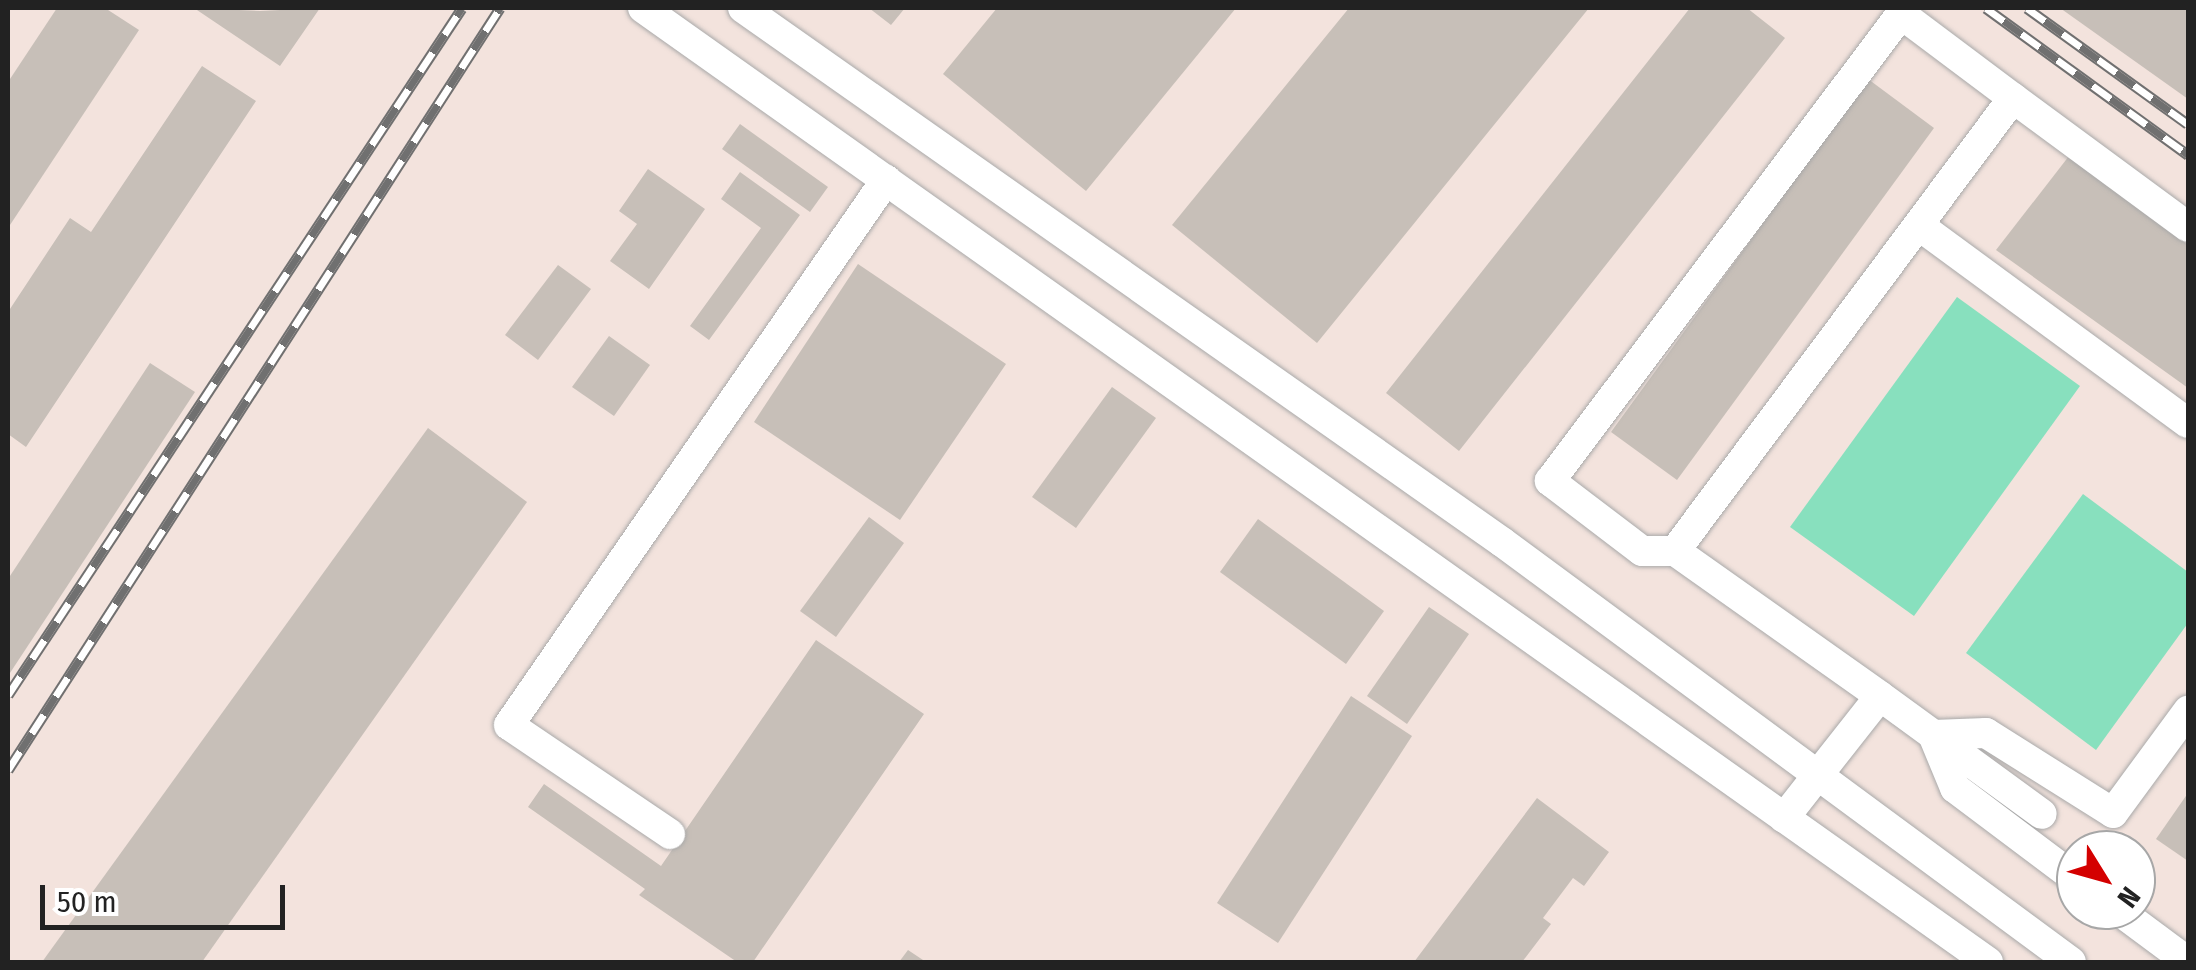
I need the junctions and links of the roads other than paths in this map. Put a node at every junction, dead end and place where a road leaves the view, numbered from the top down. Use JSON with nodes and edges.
{"nodes":[{"id":1,"x":643,"y":8,"type":"edge"},
{"id":2,"x":743,"y":8,"type":"edge"},
{"id":3,"x":2013,"y":98,"type":"junction"},
{"id":4,"x":886,"y":180,"type":"junction"},
{"id":5,"x":2188,"y":226,"type":"edge"},
{"id":6,"x":1921,"y":227,"type":"junction"},
{"id":7,"x":2188,"y":423,"type":"edge"},
{"id":8,"x":1676,"y":551,"type":"junction"},
{"id":9,"x":1880,"y":696,"type":"junction"},
{"id":10,"x":2188,"y":711,"type":"edge"},
{"id":11,"x":1933,"y":735,"type":"junction"},
{"id":12,"x":1817,"y":776,"type":"junction"},
{"id":13,"x":2042,"y":814,"type":"dead end"},
{"id":14,"x":1784,"y":818,"type":"junction"},
{"id":15,"x":670,"y":834,"type":"dead end"},
{"id":16,"x":2056,"y":864,"type":"edge"},
{"id":17,"x":2145,"y":930,"type":"edge"},
{"id":18,"x":1988,"y":962,"type":"edge"},
{"id":19,"x":2071,"y":962,"type":"edge"},
{"id":20,"x":2188,"y":962,"type":"edge"}],
"edges":[{"from":1,"to":4,"type":"street"},
{"from":2,"to":12,"type":"street"},
{"from":3,"to":5,"type":"street"},
{"from":3,"to":6,"type":"street"},
{"from":3,"to":8,"type":"street"},
{"from":4,"to":14,"type":"street"},
{"from":4,"to":15,"type":"street"},
{"from":6,"to":7,"type":"street"},
{"from":6,"to":8,"type":"street"},
{"from":8,"to":9,"type":"street"},
{"from":9,"to":11,"type":"street"},
{"from":9,"to":12,"type":"street"},
{"from":10,"to":11,"type":"street"},
{"from":11,"to":13,"type":"street"},
{"from":11,"to":16,"type":"street"},
{"from":12,"to":14,"type":"street"},
{"from":12,"to":19,"type":"street"},
{"from":14,"to":18,"type":"street"},
{"from":17,"to":20,"type":"street"}]}
